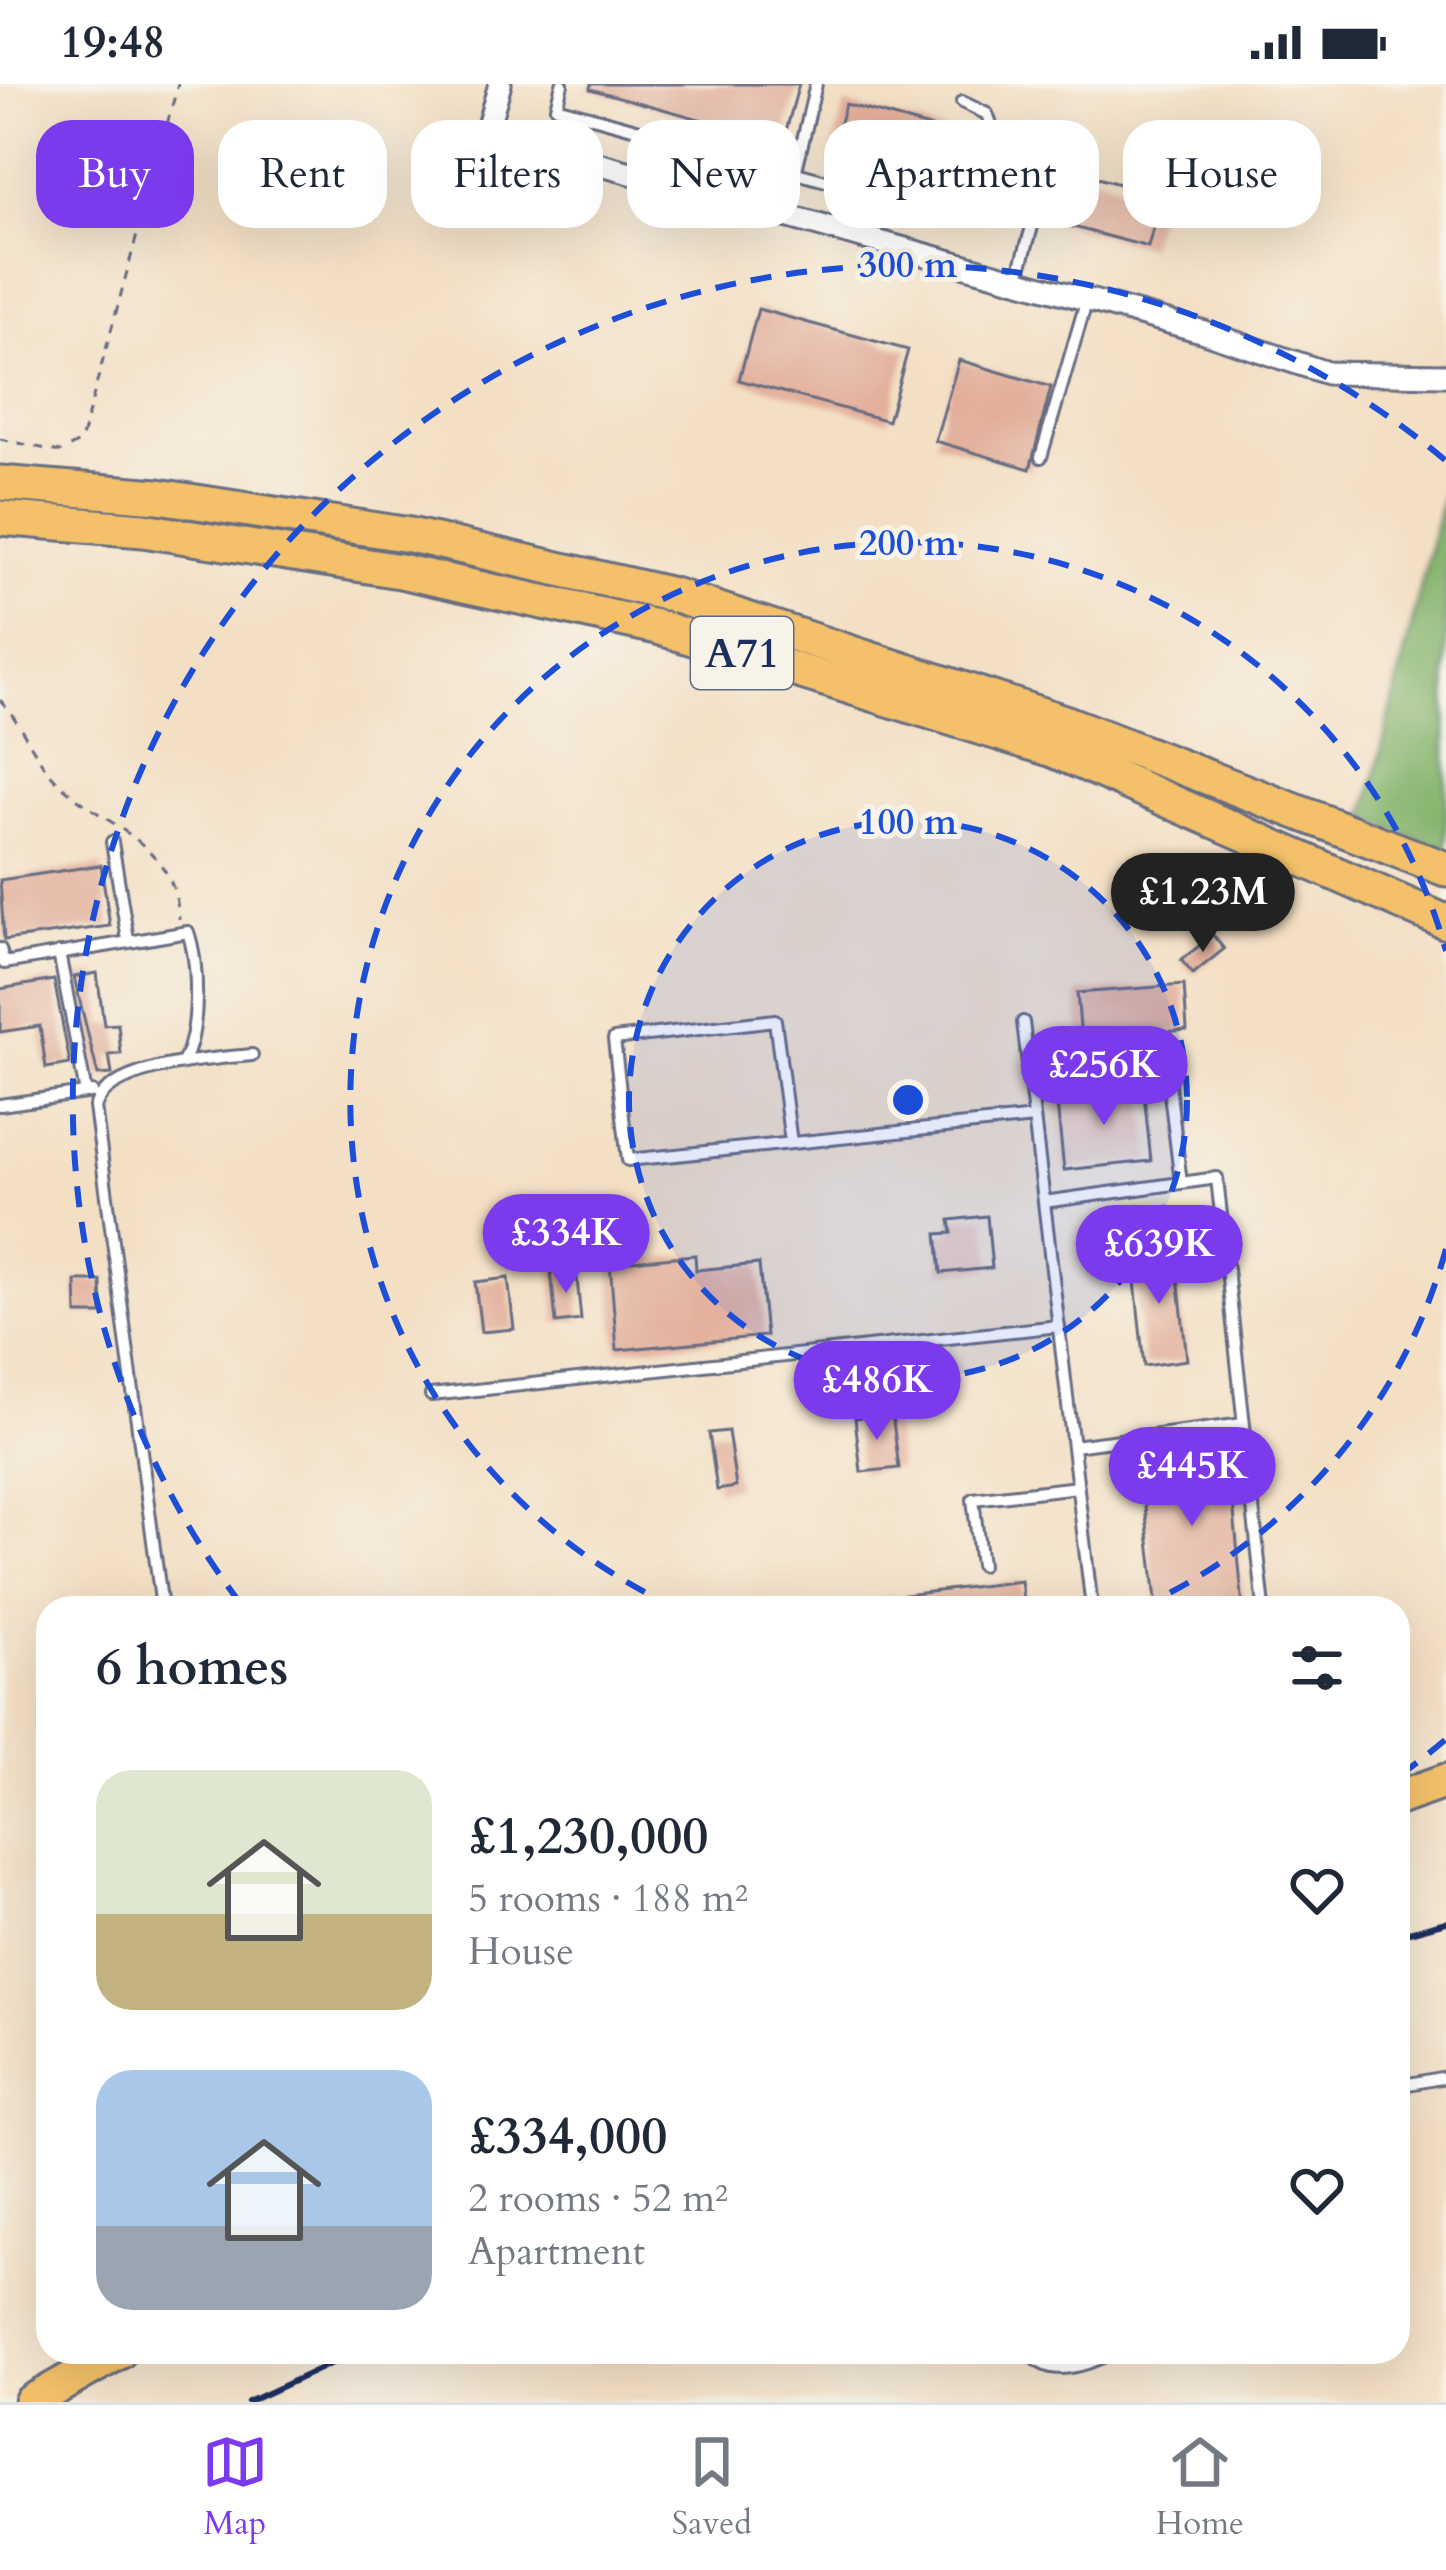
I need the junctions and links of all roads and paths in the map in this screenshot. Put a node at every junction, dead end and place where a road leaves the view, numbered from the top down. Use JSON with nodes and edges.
{"nodes":[{"id":1,"x":178,"y":84,"type":"edge"},
{"id":2,"x":500,"y":84,"type":"edge"},
{"id":3,"x":562,"y":84,"type":"edge"},
{"id":4,"x":816,"y":84,"type":"edge"},
{"id":5,"x":962,"y":102,"type":"dead end"},
{"id":6,"x":490,"y":120,"type":"edge"},
{"id":7,"x":627,"y":126,"type":"edge"},
{"id":8,"x":800,"y":151,"type":"edge"},
{"id":9,"x":800,"y":173,"type":"edge"},
{"id":10,"x":800,"y":217,"type":"edge"},
{"id":11,"x":1032,"y":228,"type":"edge"},
{"id":12,"x":1017,"y":280,"type":"junction"},
{"id":13,"x":1087,"y":299,"type":"junction"},
{"id":14,"x":1446,"y":375,"type":"edge"},
{"id":15,"x":0,"y":439,"type":"edge"},
{"id":16,"x":1041,"y":457,"type":"dead end"},
{"id":17,"x":0,"y":483,"type":"edge"},
{"id":18,"x":0,"y":518,"type":"edge"},
{"id":19,"x":0,"y":700,"type":"edge"},
{"id":20,"x":112,"y":842,"type":"dead end"},
{"id":21,"x":1446,"y":869,"type":"edge"},
{"id":22,"x":1446,"y":922,"type":"edge"},
{"id":23,"x":180,"y":933,"type":"junction"},
{"id":24,"x":128,"y":940,"type":"junction"},
{"id":25,"x":0,"y":949,"type":"edge"},
{"id":26,"x":59,"y":953,"type":"junction"},
{"id":27,"x":2,"y":964,"type":"edge"},
{"id":28,"x":1022,"y":1022,"type":"dead end"},
{"id":29,"x":252,"y":1055,"type":"dead end"},
{"id":30,"x":183,"y":1062,"type":"junction"},
{"id":31,"x":1029,"y":1076,"type":"junction"},
{"id":32,"x":111,"y":1088,"type":"junction"},
{"id":33,"x":86,"y":1093,"type":"junction"},
{"id":34,"x":0,"y":1105,"type":"edge"},
{"id":35,"x":1034,"y":1118,"type":"junction"},
{"id":36,"x":790,"y":1143,"type":"junction"},
{"id":37,"x":1181,"y":1183,"type":"junction"},
{"id":38,"x":1044,"y":1202,"type":"junction"},
{"id":39,"x":1059,"y":1326,"type":"junction"},
{"id":40,"x":431,"y":1395,"type":"dead end"},
{"id":41,"x":1244,"y":1424,"type":"junction"},
{"id":42,"x":1073,"y":1446,"type":"junction"},
{"id":43,"x":1078,"y":1487,"type":"junction"},
{"id":44,"x":981,"y":1565,"type":"dead end"},
{"id":45,"x":160,"y":1596,"type":"edge"},
{"id":46,"x":1091,"y":1596,"type":"edge"},
{"id":47,"x":1263,"y":1596,"type":"edge"},
{"id":48,"x":1446,"y":1781,"type":"edge"},
{"id":49,"x":1410,"y":1794,"type":"edge"},
{"id":50,"x":1446,"y":2077,"type":"edge"},
{"id":51,"x":1410,"y":2084,"type":"edge"},
{"id":52,"x":98,"y":2364,"type":"edge"},
{"id":53,"x":1037,"y":2364,"type":"edge"},
{"id":54,"x":1072,"y":2364,"type":"edge"},
{"id":55,"x":31,"y":2402,"type":"edge"}],
"edges":[{"from":1,"to":15,"type":"path"},
{"from":2,"to":6,"type":"street"},
{"from":3,"to":7,"type":"lane"},
{"from":4,"to":8,"type":"lane"},
{"from":5,"to":9,"type":"lane"},
{"from":10,"to":12,"type":"street"},
{"from":11,"to":12,"type":"lane"},
{"from":12,"to":13,"type":"street"},
{"from":13,"to":14,"type":"street"},
{"from":13,"to":16,"type":"lane"},
{"from":17,"to":21,"type":"main road","number":"A71"},
{"from":18,"to":22,"type":"main road","number":"A71"},
{"from":19,"to":23,"type":"path"},
{"from":20,"to":24,"type":"lane"},
{"from":23,"to":24,"type":"lane"},
{"from":23,"to":30,"type":"lane"},
{"from":24,"to":26,"type":"lane"},
{"from":25,"to":27,"type":"lane"},
{"from":26,"to":27,"type":"lane"},
{"from":26,"to":33,"type":"lane"},
{"from":28,"to":31,"type":"lane"},
{"from":29,"to":30,"type":"lane"},
{"from":30,"to":32,"type":"lane"},
{"from":31,"to":35,"type":"lane"},
{"from":31,"to":37,"type":"lane"},
{"from":32,"to":33,"type":"lane"},
{"from":32,"to":45,"type":"lane"},
{"from":33,"to":34,"type":"lane"},
{"from":35,"to":36,"type":"lane"},
{"from":35,"to":38,"type":"lane"},
{"from":36,"to":36,"type":"lane"},
{"from":37,"to":38,"type":"lane"},
{"from":37,"to":41,"type":"lane"},
{"from":38,"to":39,"type":"lane"},
{"from":39,"to":40,"type":"lane"},
{"from":39,"to":42,"type":"lane"},
{"from":41,"to":42,"type":"lane"},
{"from":41,"to":47,"type":"lane"},
{"from":42,"to":43,"type":"lane"},
{"from":43,"to":44,"type":"lane"},
{"from":43,"to":46,"type":"lane"},
{"from":48,"to":49,"type":"main road"},
{"from":50,"to":51,"type":"lane"},
{"from":52,"to":55,"type":"main road"},
{"from":53,"to":54,"type":"lane"}]}
